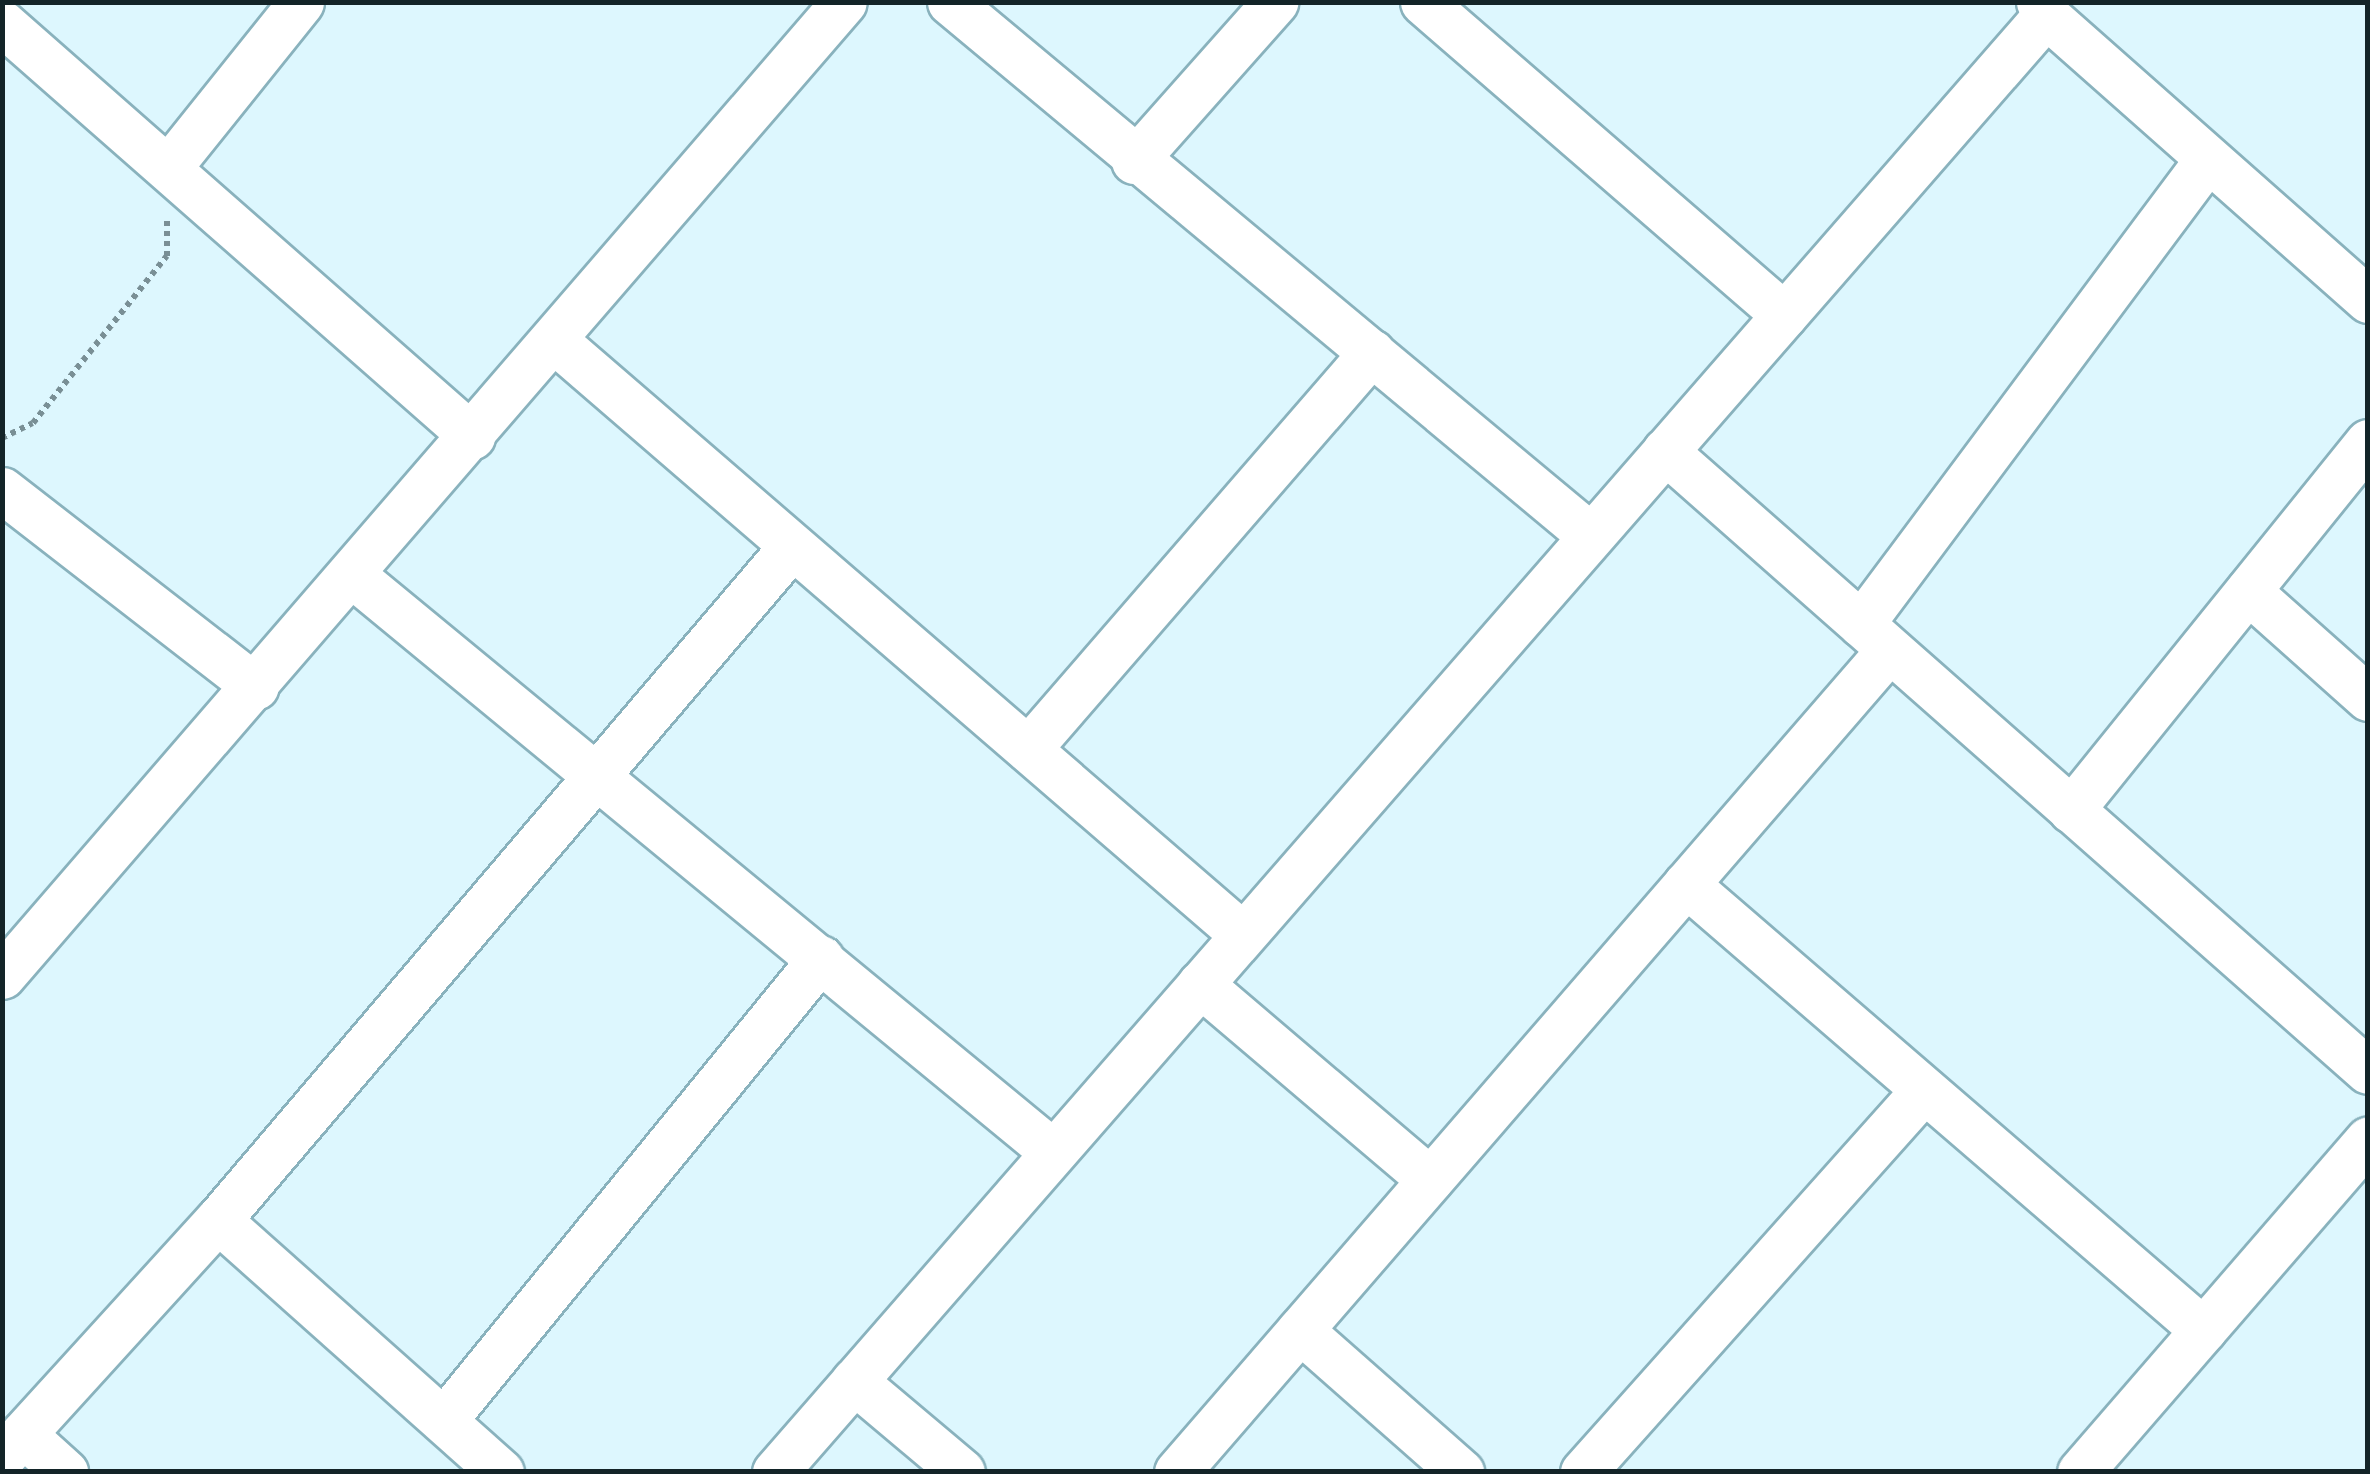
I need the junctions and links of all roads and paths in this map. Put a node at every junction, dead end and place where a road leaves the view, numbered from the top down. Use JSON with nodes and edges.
{"nodes":[{"id":1,"x":301,"y":2,"type":"edge"},
{"id":2,"x":844,"y":2,"type":"edge"},
{"id":3,"x":950,"y":2,"type":"edge"},
{"id":4,"x":1275,"y":2,"type":"edge"},
{"id":5,"x":1423,"y":2,"type":"edge"},
{"id":6,"x":2042,"y":9,"type":"edge"},
{"id":7,"x":2,"y":23,"type":"edge"},
{"id":8,"x":2207,"y":160,"type":"junction"},
{"id":9,"x":1134,"y":161,"type":"junction"},
{"id":10,"x":169,"y":167,"type":"junction"},
{"id":11,"x":2368,"y":300,"type":"edge"},
{"id":12,"x":1784,"y":315,"type":"junction"},
{"id":13,"x":554,"y":340,"type":"junction"},
{"id":14,"x":1372,"y":352,"type":"junction"},
{"id":15,"x":472,"y":436,"type":"junction"},
{"id":16,"x":2,"y":438,"type":"edge"},
{"id":17,"x":2368,"y":442,"type":"edge"},
{"id":18,"x":1665,"y":451,"type":"junction"},
{"id":19,"x":2,"y":490,"type":"edge"},
{"id":20,"x":1591,"y":536,"type":"junction"},
{"id":21,"x":792,"y":546,"type":"junction"},
{"id":22,"x":351,"y":574,"type":"junction"},
{"id":23,"x":2248,"y":591,"type":"junction"},
{"id":24,"x":1875,"y":637,"type":"junction"},
{"id":25,"x":256,"y":687,"type":"junction"},
{"id":26,"x":2368,"y":698,"type":"edge"},
{"id":27,"x":1028,"y":749,"type":"junction"},
{"id":28,"x":595,"y":774,"type":"junction"},
{"id":29,"x":2071,"y":810,"type":"junction"},
{"id":30,"x":1686,"y":884,"type":"junction"},
{"id":31,"x":1243,"y":935,"type":"junction"},
{"id":32,"x":821,"y":958,"type":"junction"},
{"id":33,"x":2,"y":976,"type":"edge"},
{"id":34,"x":1200,"y":984,"type":"junction"},
{"id":35,"x":2368,"y":1071,"type":"edge"},
{"id":36,"x":1924,"y":1090,"type":"junction"},
{"id":37,"x":2368,"y":1139,"type":"edge"},
{"id":38,"x":1054,"y":1152,"type":"junction"},
{"id":39,"x":1430,"y":1180,"type":"junction"},
{"id":40,"x":218,"y":1220,"type":"junction"},
{"id":41,"x":1300,"y":1330,"type":"junction"},
{"id":42,"x":2202,"y":1330,"type":"junction"},
{"id":43,"x":854,"y":1381,"type":"junction"},
{"id":44,"x":444,"y":1420,"type":"junction"},
{"id":45,"x":13,"y":1445,"type":"edge"},
{"id":46,"x":65,"y":1472,"type":"edge"},
{"id":47,"x":502,"y":1472,"type":"edge"},
{"id":48,"x":775,"y":1472,"type":"edge"},
{"id":49,"x":962,"y":1472,"type":"edge"},
{"id":50,"x":1177,"y":1472,"type":"edge"},
{"id":51,"x":1461,"y":1472,"type":"edge"},
{"id":52,"x":1583,"y":1472,"type":"edge"},
{"id":53,"x":2080,"y":1472,"type":"edge"}],
"edges":[{"from":1,"to":10,"type":"street"},
{"from":2,"to":13,"type":"street"},
{"from":3,"to":9,"type":"street"},
{"from":4,"to":9,"type":"street"},
{"from":5,"to":12,"type":"street"},
{"from":6,"to":8,"type":"street"},
{"from":6,"to":12,"type":"street"},
{"from":7,"to":10,"type":"street"},
{"from":8,"to":11,"type":"street"},
{"from":8,"to":24,"type":"street"},
{"from":9,"to":14,"type":"street"},
{"from":10,"to":15,"type":"street"},
{"from":10,"to":16,"type":"path"},
{"from":12,"to":18,"type":"street"},
{"from":13,"to":15,"type":"street"},
{"from":13,"to":21,"type":"street"},
{"from":14,"to":20,"type":"street"},
{"from":14,"to":27,"type":"street"},
{"from":15,"to":22,"type":"street"},
{"from":17,"to":23,"type":"street"},
{"from":18,"to":20,"type":"street"},
{"from":18,"to":24,"type":"street"},
{"from":19,"to":25,"type":"street"},
{"from":20,"to":31,"type":"street"},
{"from":21,"to":27,"type":"street"},
{"from":21,"to":28,"type":"street"},
{"from":22,"to":25,"type":"street"},
{"from":22,"to":28,"type":"street"},
{"from":23,"to":26,"type":"street"},
{"from":23,"to":29,"type":"street"},
{"from":24,"to":29,"type":"street"},
{"from":24,"to":30,"type":"street"},
{"from":25,"to":33,"type":"street"},
{"from":27,"to":31,"type":"street"},
{"from":28,"to":32,"type":"street"},
{"from":28,"to":40,"type":"street"},
{"from":29,"to":35,"type":"street"},
{"from":30,"to":36,"type":"street"},
{"from":30,"to":39,"type":"street"},
{"from":31,"to":34,"type":"street"},
{"from":32,"to":38,"type":"street"},
{"from":32,"to":44,"type":"street"},
{"from":34,"to":38,"type":"street"},
{"from":34,"to":39,"type":"street"},
{"from":36,"to":42,"type":"street"},
{"from":36,"to":52,"type":"street"},
{"from":37,"to":42,"type":"street"},
{"from":38,"to":43,"type":"street"},
{"from":39,"to":41,"type":"street"},
{"from":40,"to":44,"type":"street"},
{"from":40,"to":45,"type":"street"},
{"from":41,"to":50,"type":"street"},
{"from":41,"to":51,"type":"street"},
{"from":42,"to":53,"type":"street"},
{"from":43,"to":48,"type":"street"},
{"from":43,"to":49,"type":"street"},
{"from":44,"to":47,"type":"street"},
{"from":45,"to":46,"type":"street"}]}
